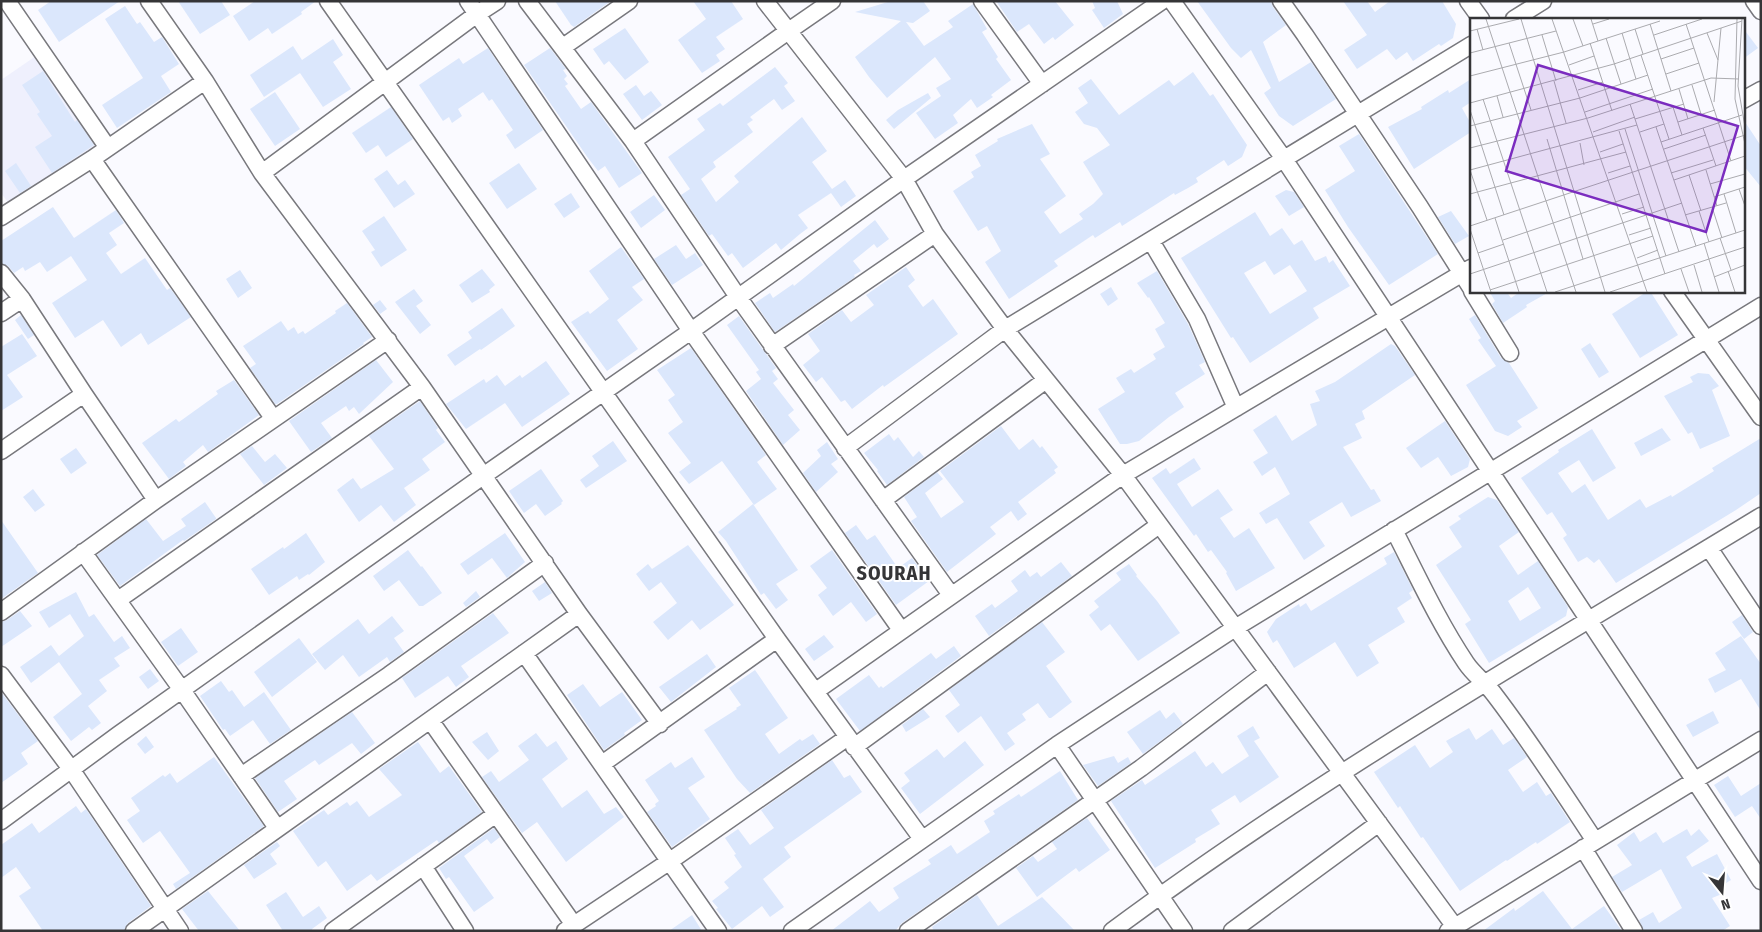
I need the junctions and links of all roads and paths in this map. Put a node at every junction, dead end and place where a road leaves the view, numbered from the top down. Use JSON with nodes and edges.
{"nodes":[{"id":1,"x":6,"y":1,"type":"edge"},
{"id":2,"x":149,"y":1,"type":"edge"},
{"id":3,"x":328,"y":1,"type":"edge"},
{"id":4,"x":497,"y":1,"type":"edge"},
{"id":5,"x":527,"y":1,"type":"edge"},
{"id":6,"x":629,"y":1,"type":"edge"},
{"id":7,"x":765,"y":1,"type":"edge"},
{"id":8,"x":832,"y":1,"type":"edge"},
{"id":9,"x":982,"y":1,"type":"edge"},
{"id":10,"x":1162,"y":1,"type":"edge"},
{"id":11,"x":1172,"y":1,"type":"edge"},
{"id":12,"x":1281,"y":1,"type":"edge"},
{"id":13,"x":1468,"y":1,"type":"edge"},
{"id":14,"x":1543,"y":1,"type":"edge"},
{"id":15,"x":1754,"y":1,"type":"edge"},
{"id":16,"x":472,"y":8,"type":"edge"},
{"id":17,"x":1761,"y":11,"type":"edge"},
{"id":18,"x":1479,"y":18,"type":"edge"},
{"id":19,"x":1516,"y":18,"type":"edge"},
{"id":20,"x":787,"y":32,"type":"junction"},
{"id":21,"x":1470,"y":46,"type":"edge"},
{"id":22,"x":563,"y":47,"type":"junction"},
{"id":23,"x":205,"y":81,"type":"junction"},
{"id":24,"x":385,"y":83,"type":"junction"},
{"id":25,"x":1042,"y":84,"type":"junction"},
{"id":26,"x":1761,"y":90,"type":"edge"},
{"id":27,"x":1744,"y":99,"type":"edge"},
{"id":28,"x":1358,"y":114,"type":"junction"},
{"id":29,"x":633,"y":141,"type":"junction"},
{"id":30,"x":108,"y":148,"type":"junction"},
{"id":31,"x":92,"y":159,"type":"junction"},
{"id":32,"x":1284,"y":159,"type":"junction"},
{"id":33,"x":262,"y":173,"type":"junction"},
{"id":34,"x":904,"y":179,"type":"junction"},
{"id":35,"x":4,"y":210,"type":"edge"},
{"id":36,"x":935,"y":234,"type":"junction"},
{"id":37,"x":1150,"y":241,"type":"junction"},
{"id":38,"x":1466,"y":271,"type":"edge"},
{"id":39,"x":1,"y":273,"type":"edge"},
{"id":40,"x":1470,"y":284,"type":"edge"},
{"id":41,"x":1473,"y":292,"type":"edge"},
{"id":42,"x":1673,"y":292,"type":"edge"},
{"id":43,"x":738,"y":297,"type":"junction"},
{"id":44,"x":22,"y":299,"type":"junction"},
{"id":45,"x":1761,"y":306,"type":"edge"},
{"id":46,"x":1,"y":313,"type":"edge"},
{"id":47,"x":1390,"y":318,"type":"junction"},
{"id":48,"x":1005,"y":329,"type":"junction"},
{"id":49,"x":691,"y":331,"type":"junction"},
{"id":50,"x":388,"y":340,"type":"junction"},
{"id":51,"x":1706,"y":340,"type":"junction"},
{"id":52,"x":772,"y":346,"type":"junction"},
{"id":53,"x":1510,"y":353,"type":"dead end"},
{"id":54,"x":1046,"y":380,"type":"junction"},
{"id":55,"x":422,"y":387,"type":"junction"},
{"id":56,"x":605,"y":391,"type":"junction"},
{"id":57,"x":84,"y":394,"type":"junction"},
{"id":58,"x":1236,"y":408,"type":"junction"},
{"id":59,"x":1761,"y":417,"type":"edge"},
{"id":60,"x":273,"y":418,"type":"junction"},
{"id":61,"x":845,"y":448,"type":"junction"},
{"id":62,"x":1,"y":451,"type":"edge"},
{"id":63,"x":1491,"y":471,"type":"junction"},
{"id":64,"x":1123,"y":475,"type":"junction"},
{"id":65,"x":483,"y":476,"type":"junction"},
{"id":66,"x":156,"y":500,"type":"junction"},
{"id":67,"x":883,"y":500,"type":"junction"},
{"id":68,"x":1761,"y":516,"type":"edge"},
{"id":69,"x":1159,"y":526,"type":"junction"},
{"id":70,"x":1394,"y":530,"type":"junction"},
{"id":71,"x":1708,"y":548,"type":"junction"},
{"id":72,"x":83,"y":552,"type":"junction"},
{"id":73,"x":545,"y":563,"type":"junction"},
{"id":74,"x":951,"y":595,"type":"junction"},
{"id":75,"x":118,"y":600,"type":"junction"},
{"id":76,"x":1,"y":612,"type":"edge"},
{"id":77,"x":580,"y":614,"type":"junction"},
{"id":78,"x":1590,"y":621,"type":"junction"},
{"id":79,"x":1761,"y":626,"type":"edge"},
{"id":80,"x":1235,"y":628,"type":"junction"},
{"id":81,"x":901,"y":630,"type":"junction"},
{"id":82,"x":777,"y":639,"type":"junction"},
{"id":83,"x":524,"y":653,"type":"junction"},
{"id":84,"x":1268,"y":672,"type":"junction"},
{"id":85,"x":1,"y":675,"type":"edge"},
{"id":86,"x":1485,"y":684,"type":"junction"},
{"id":87,"x":182,"y":690,"type":"junction"},
{"id":88,"x":816,"y":692,"type":"junction"},
{"id":89,"x":430,"y":720,"type":"junction"},
{"id":90,"x":660,"y":724,"type":"junction"},
{"id":91,"x":1761,"y":740,"type":"edge"},
{"id":92,"x":851,"y":742,"type":"junction"},
{"id":93,"x":1057,"y":745,"type":"junction"},
{"id":94,"x":602,"y":764,"type":"junction"},
{"id":95,"x":71,"y":769,"type":"junction"},
{"id":96,"x":1342,"y":772,"type":"junction"},
{"id":97,"x":240,"y":776,"type":"junction"},
{"id":98,"x":1694,"y":780,"type":"junction"},
{"id":99,"x":1095,"y":800,"type":"junction"},
{"id":100,"x":496,"y":814,"type":"junction"},
{"id":101,"x":1,"y":821,"type":"edge"},
{"id":102,"x":1379,"y":823,"type":"junction"},
{"id":103,"x":277,"y":828,"type":"junction"},
{"id":104,"x":922,"y":839,"type":"junction"},
{"id":105,"x":1589,"y":844,"type":"junction"},
{"id":106,"x":670,"y":861,"type":"junction"},
{"id":107,"x":422,"y":866,"type":"junction"},
{"id":108,"x":1761,"y":881,"type":"edge"},
{"id":109,"x":1160,"y":896,"type":"junction"},
{"id":110,"x":166,"y":908,"type":"junction"},
{"id":111,"x":570,"y":928,"type":"edge"},
{"id":112,"x":1454,"y":929,"type":"edge"},
{"id":113,"x":134,"y":931,"type":"edge"},
{"id":114,"x":180,"y":931,"type":"edge"},
{"id":115,"x":333,"y":931,"type":"edge"},
{"id":116,"x":465,"y":931,"type":"edge"},
{"id":117,"x":718,"y":931,"type":"edge"},
{"id":118,"x":792,"y":931,"type":"edge"},
{"id":119,"x":908,"y":931,"type":"edge"},
{"id":120,"x":1112,"y":931,"type":"edge"},
{"id":121,"x":1184,"y":931,"type":"edge"},
{"id":122,"x":1232,"y":931,"type":"edge"},
{"id":123,"x":1634,"y":931,"type":"edge"}],
"edges":[{"from":1,"to":30,"type":"street"},
{"from":2,"to":23,"type":"street"},
{"from":3,"to":24,"type":"street"},
{"from":4,"to":16,"type":"street"},
{"from":5,"to":22,"type":"street"},
{"from":6,"to":22,"type":"street"},
{"from":7,"to":20,"type":"street"},
{"from":8,"to":20,"type":"street"},
{"from":9,"to":25,"type":"street"},
{"from":10,"to":25,"type":"street"},
{"from":11,"to":32,"type":"street"},
{"from":12,"to":28,"type":"street"},
{"from":13,"to":18,"type":"street"},
{"from":14,"to":19,"type":"street"},
{"from":15,"to":17,"type":"street"},
{"from":16,"to":24,"type":"street"},
{"from":16,"to":49,"type":"street"},
{"from":20,"to":29,"type":"street"},
{"from":20,"to":34,"type":"street"},
{"from":21,"to":28,"type":"street"},
{"from":22,"to":29,"type":"street"},
{"from":23,"to":30,"type":"street"},
{"from":23,"to":33,"type":"street"},
{"from":24,"to":33,"type":"street"},
{"from":24,"to":56,"type":"street"},
{"from":25,"to":34,"type":"street"},
{"from":26,"to":27,"type":"street"},
{"from":28,"to":32,"type":"street"},
{"from":28,"to":38,"type":"street"},
{"from":29,"to":43,"type":"street"},
{"from":30,"to":31,"type":"street"},
{"from":31,"to":35,"type":"street"},
{"from":31,"to":60,"type":"street"},
{"from":32,"to":37,"type":"street"},
{"from":32,"to":47,"type":"street"},
{"from":33,"to":50,"type":"street"},
{"from":34,"to":36,"type":"street"},
{"from":34,"to":43,"type":"street"},
{"from":36,"to":48,"type":"street"},
{"from":36,"to":52,"type":"street"},
{"from":37,"to":48,"type":"street"},
{"from":37,"to":58,"type":"street"},
{"from":38,"to":40,"type":"street"},
{"from":38,"to":47,"type":"street"},
{"from":39,"to":44,"type":"street"},
{"from":41,"to":53,"type":"street"},
{"from":42,"to":51,"type":"street"},
{"from":43,"to":49,"type":"street"},
{"from":43,"to":52,"type":"street"},
{"from":44,"to":46,"type":"street"},
{"from":44,"to":57,"type":"street"},
{"from":45,"to":51,"type":"street"},
{"from":47,"to":58,"type":"street"},
{"from":47,"to":63,"type":"street"},
{"from":48,"to":54,"type":"street"},
{"from":48,"to":61,"type":"street"},
{"from":49,"to":56,"type":"street"},
{"from":49,"to":81,"type":"street"},
{"from":50,"to":55,"type":"street"},
{"from":50,"to":60,"type":"street"},
{"from":51,"to":59,"type":"street"},
{"from":51,"to":63,"type":"street"},
{"from":52,"to":61,"type":"street"},
{"from":54,"to":64,"type":"street"},
{"from":54,"to":67,"type":"street"},
{"from":55,"to":65,"type":"street"},
{"from":55,"to":75,"type":"street"},
{"from":56,"to":65,"type":"street"},
{"from":56,"to":82,"type":"street"},
{"from":57,"to":62,"type":"street"},
{"from":57,"to":66,"type":"street"},
{"from":58,"to":64,"type":"street"},
{"from":60,"to":66,"type":"street"},
{"from":61,"to":67,"type":"street"},
{"from":63,"to":70,"type":"street"},
{"from":63,"to":78,"type":"street"},
{"from":64,"to":69,"type":"street"},
{"from":64,"to":74,"type":"street"},
{"from":65,"to":73,"type":"street"},
{"from":65,"to":87,"type":"street"},
{"from":66,"to":72,"type":"street"},
{"from":67,"to":74,"type":"street"},
{"from":68,"to":71,"type":"street"},
{"from":69,"to":80,"type":"street"},
{"from":69,"to":92,"type":"street"},
{"from":70,"to":80,"type":"street"},
{"from":70,"to":86,"type":"street"},
{"from":71,"to":78,"type":"street"},
{"from":71,"to":79,"type":"street"},
{"from":72,"to":75,"type":"street"},
{"from":72,"to":76,"type":"street"},
{"from":73,"to":77,"type":"street"},
{"from":73,"to":97,"type":"street"},
{"from":74,"to":81,"type":"street"},
{"from":75,"to":87,"type":"street"},
{"from":77,"to":83,"type":"street"},
{"from":77,"to":90,"type":"street"},
{"from":78,"to":86,"type":"street"},
{"from":78,"to":98,"type":"street"},
{"from":80,"to":84,"type":"street"},
{"from":80,"to":93,"type":"street"},
{"from":81,"to":88,"type":"street"},
{"from":82,"to":88,"type":"street"},
{"from":82,"to":90,"type":"street"},
{"from":83,"to":89,"type":"street"},
{"from":83,"to":94,"type":"street"},
{"from":84,"to":96,"type":"street"},
{"from":84,"to":99,"type":"street"},
{"from":85,"to":95,"type":"street"},
{"from":86,"to":96,"type":"street"},
{"from":86,"to":105,"type":"street"},
{"from":87,"to":95,"type":"street"},
{"from":87,"to":97,"type":"street"},
{"from":88,"to":92,"type":"street"},
{"from":89,"to":100,"type":"street"},
{"from":89,"to":103,"type":"street"},
{"from":90,"to":94,"type":"street"},
{"from":91,"to":98,"type":"street"},
{"from":92,"to":104,"type":"street"},
{"from":92,"to":106,"type":"street"},
{"from":93,"to":99,"type":"street"},
{"from":93,"to":104,"type":"street"},
{"from":94,"to":106,"type":"street"},
{"from":95,"to":101,"type":"street"},
{"from":95,"to":110,"type":"street"},
{"from":96,"to":102,"type":"street"},
{"from":96,"to":109,"type":"street"},
{"from":97,"to":103,"type":"street"},
{"from":98,"to":105,"type":"street"},
{"from":98,"to":108,"type":"street"},
{"from":99,"to":109,"type":"street"},
{"from":99,"to":119,"type":"street"},
{"from":100,"to":107,"type":"street"},
{"from":100,"to":111,"type":"street"},
{"from":102,"to":112,"type":"street"},
{"from":102,"to":122,"type":"street"},
{"from":103,"to":110,"type":"street"},
{"from":104,"to":118,"type":"street"},
{"from":105,"to":112,"type":"street"},
{"from":105,"to":123,"type":"street"},
{"from":106,"to":111,"type":"street"},
{"from":106,"to":117,"type":"street"},
{"from":107,"to":115,"type":"street"},
{"from":107,"to":116,"type":"street"},
{"from":109,"to":120,"type":"street"},
{"from":109,"to":121,"type":"street"},
{"from":110,"to":113,"type":"street"},
{"from":110,"to":114,"type":"street"}]}
